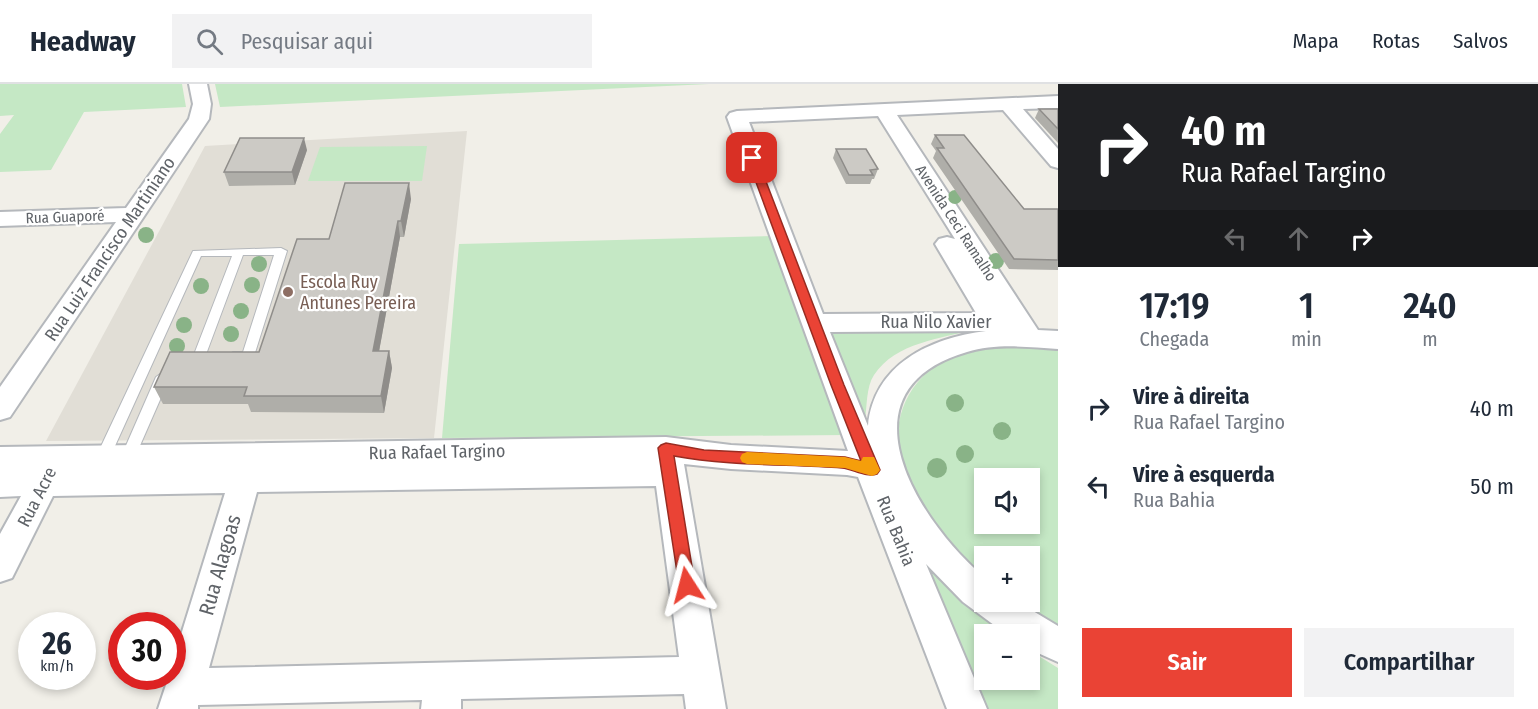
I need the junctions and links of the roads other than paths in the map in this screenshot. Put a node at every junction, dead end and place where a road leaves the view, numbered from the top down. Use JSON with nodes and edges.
{"nodes":[{"id":1,"x":198,"y":84,"type":"edge"},
{"id":2,"x":1058,"y":102,"type":"edge"},
{"id":3,"x":1009,"y":105,"type":"junction"},
{"id":4,"x":875,"y":111,"type":"junction"},
{"id":5,"x":1058,"y":162,"type":"edge"},
{"id":6,"x":131,"y":215,"type":"junction"},
{"id":7,"x":0,"y":219,"type":"edge"},
{"id":8,"x":239,"y":252,"type":"junction"},
{"id":9,"x":1058,"y":322,"type":"edge"},
{"id":10,"x":814,"y":323,"type":"junction"},
{"id":11,"x":1011,"y":329,"type":"junction"},
{"id":12,"x":1058,"y":340,"type":"edge"},
{"id":13,"x":29,"y":367,"type":"junction"},
{"id":14,"x":0,"y":368,"type":"edge"},
{"id":15,"x":167,"y":368,"type":"edge"},
{"id":16,"x":0,"y":409,"type":"edge"},
{"id":17,"x":116,"y":457,"type":"junction"},
{"id":18,"x":0,"y":459,"type":"edge"},
{"id":19,"x":668,"y":461,"type":"junction"},
{"id":20,"x":249,"y":468,"type":"junction"},
{"id":21,"x":879,"y":470,"type":"junction"},
{"id":22,"x":50,"y":471,"type":"junction"},
{"id":23,"x":0,"y":484,"type":"edge"},
{"id":24,"x":0,"y":567,"type":"edge"},
{"id":25,"x":974,"y":589,"type":"edge"},
{"id":26,"x":1004,"y":612,"type":"edge"},
{"id":27,"x":1058,"y":645,"type":"edge"},
{"id":28,"x":704,"y":692,"type":"edge"},
{"id":29,"x":442,"y":695,"type":"edge"},
{"id":30,"x":181,"y":698,"type":"edge"},
{"id":31,"x":967,"y":709,"type":"edge"}],
"edges":[{"from":1,"to":6,"type":"street","name":"Rua Luiz Francisco Martiniano"},
{"from":2,"to":3,"type":"street"},
{"from":3,"to":4,"type":"street"},
{"from":3,"to":5,"type":"street"},
{"from":4,"to":10,"type":"street","name":"Rua Bahia"},
{"from":4,"to":11,"type":"street","name":"Avenida Ceci Ramalho"},
{"from":6,"to":7,"type":"street","name":"Rua Guaporé"},
{"from":6,"to":13,"type":"street","name":"Rua Luiz Francisco Martiniano"},
{"from":8,"to":8,"type":"lane"},
{"from":8,"to":17,"type":"lane"},
{"from":9,"to":11,"type":"street","name":"Rua Nilo Xavier"},
{"from":10,"to":11,"type":"street","name":"Rua Nilo Xavier"},
{"from":10,"to":21,"type":"street","name":"Rua Bahia"},
{"from":11,"to":12,"type":"street"},
{"from":11,"to":21,"type":"street"},
{"from":13,"to":14,"type":"street"},
{"from":13,"to":16,"type":"street","name":"Rua Luiz Francisco Martiniano"},
{"from":15,"to":17,"type":"lane"},
{"from":17,"to":20,"type":"street","name":"Rua Rafael Targino"},
{"from":17,"to":22,"type":"street","name":"Rua Rafael Targino"},
{"from":18,"to":22,"type":"street","name":"Rua Rafael Targino"},
{"from":19,"to":20,"type":"street","name":"Rua Rafael Targino"},
{"from":19,"to":21,"type":"street","name":"Rua Rafael Targino"},
{"from":19,"to":28,"type":"street"},
{"from":20,"to":22,"type":"street","name":"Rua Rafael Targino"},
{"from":20,"to":30,"type":"street","name":"Rua Alagoas"},
{"from":21,"to":25,"type":"street"},
{"from":21,"to":31,"type":"street","name":"Rua Bahia"},
{"from":22,"to":23,"type":"street","name":"Rua Rafael Targino"},
{"from":22,"to":24,"type":"street","name":"Rua Acre"},
{"from":26,"to":27,"type":"street"},
{"from":28,"to":29,"type":"street"},
{"from":29,"to":30,"type":"street"}]}
